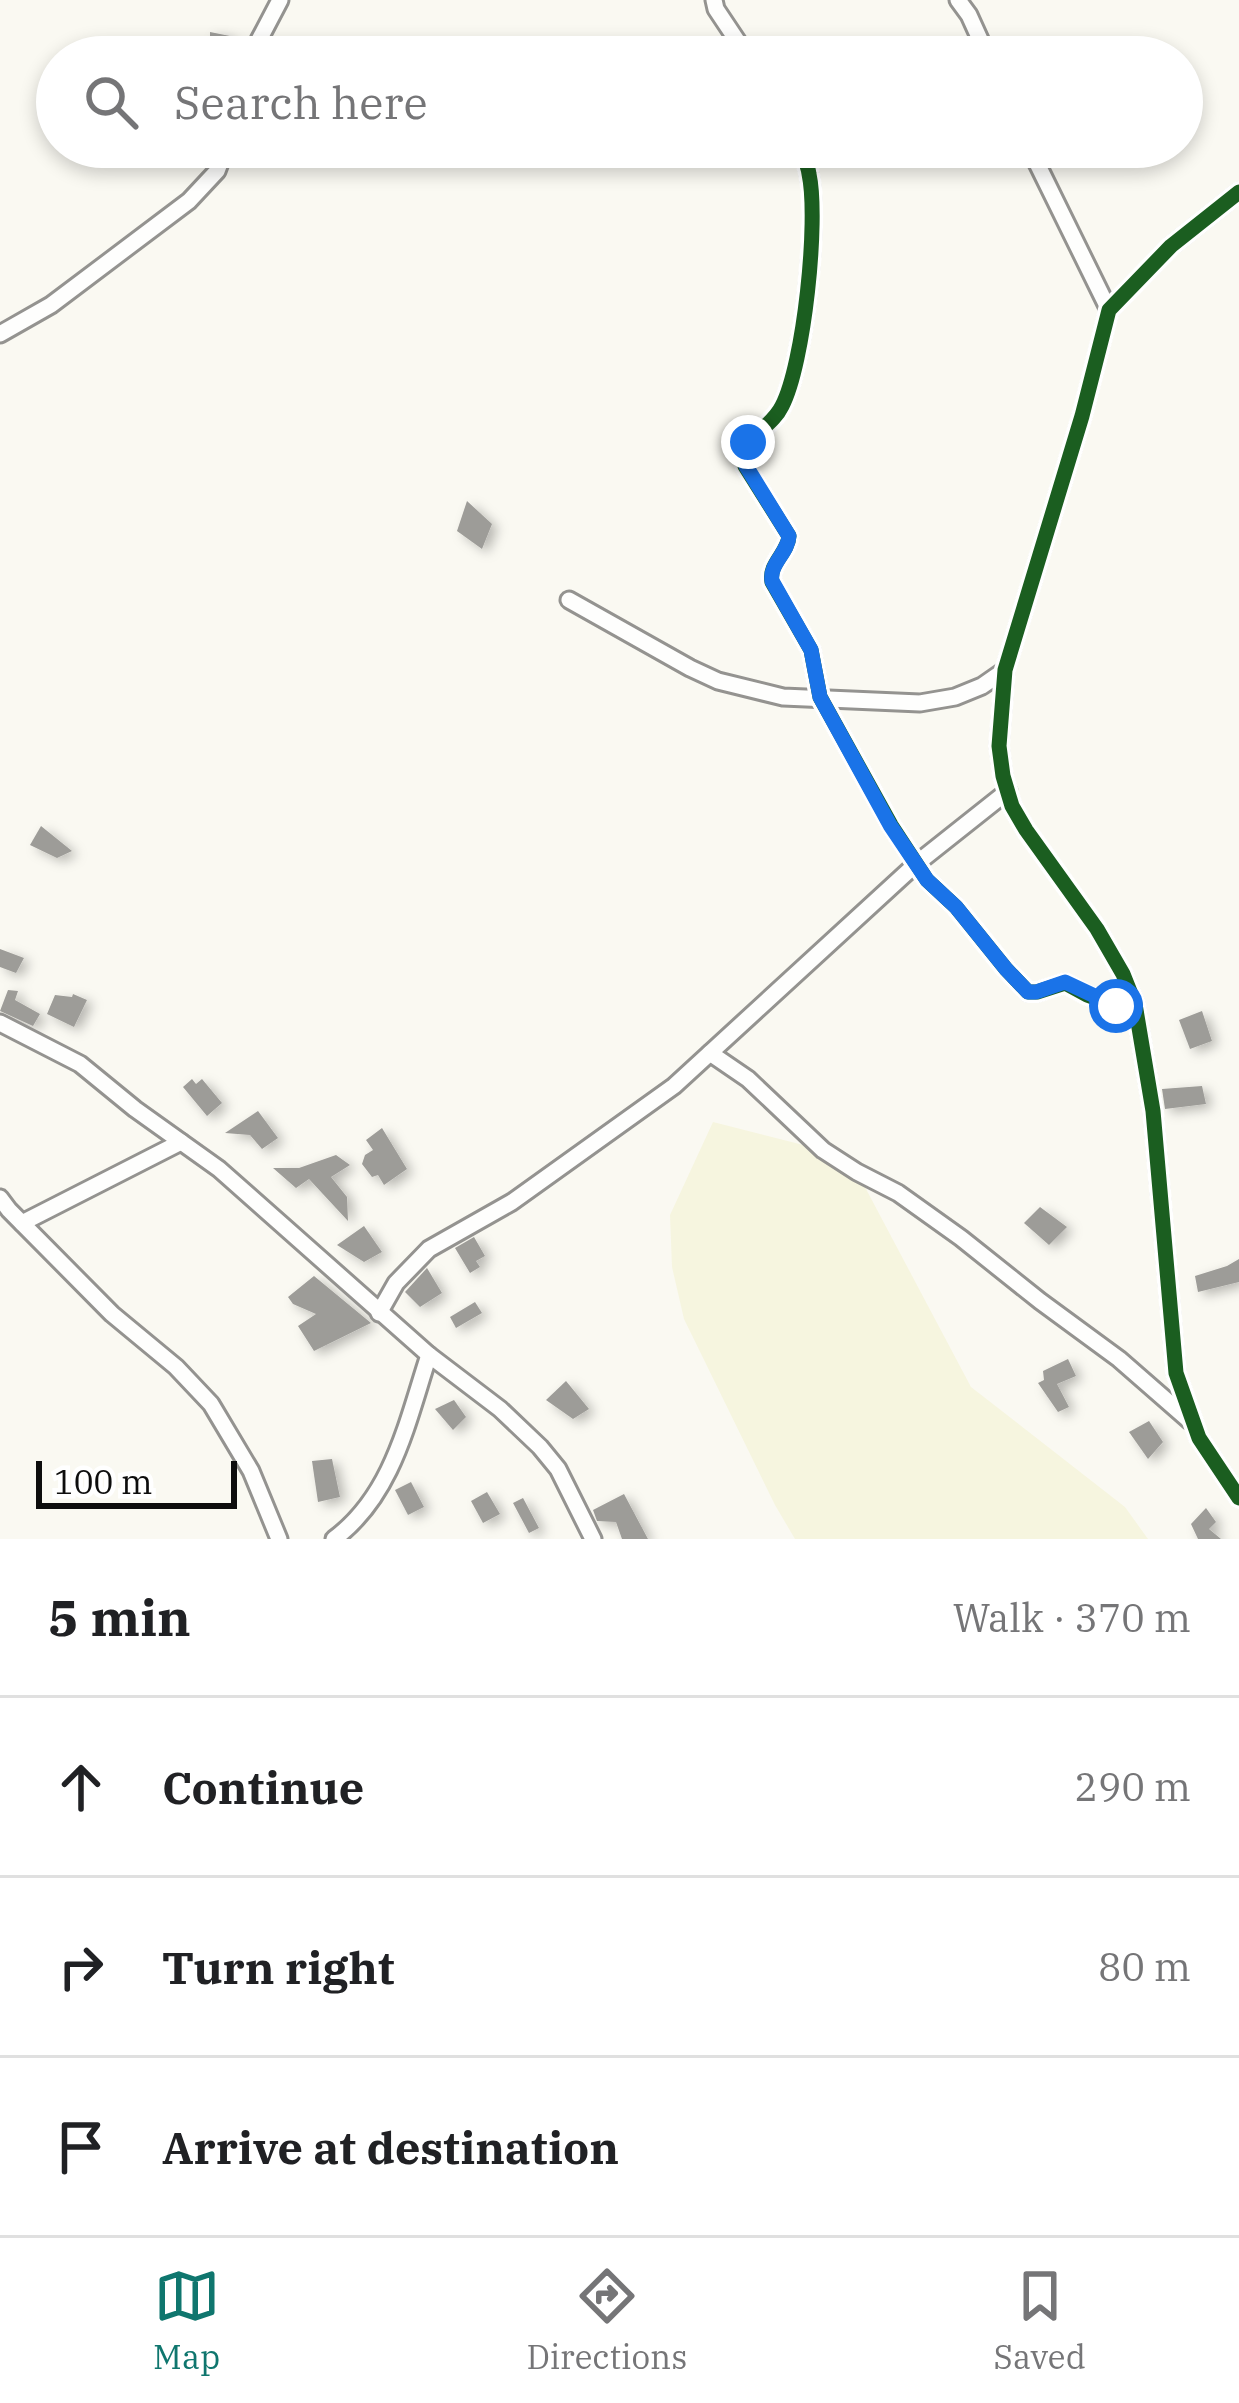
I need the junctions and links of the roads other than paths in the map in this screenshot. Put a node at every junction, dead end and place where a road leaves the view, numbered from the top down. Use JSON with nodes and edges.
{"nodes":[{"id":1,"x":280,"y":0,"type":"edge"},
{"id":2,"x":714,"y":0,"type":"edge"},
{"id":3,"x":958,"y":0,"type":"edge"},
{"id":4,"x":261,"y":36,"type":"edge"},
{"id":5,"x":734,"y":36,"type":"edge"},
{"id":6,"x":978,"y":36,"type":"edge"},
{"id":7,"x":218,"y":168,"type":"edge"},
{"id":8,"x":807,"y":168,"type":"edge"},
{"id":9,"x":1039,"y":168,"type":"edge"},
{"id":10,"x":1239,"y":192,"type":"edge"},
{"id":11,"x":1108,"y":310,"type":"junction"},
{"id":12,"x":0,"y":334,"type":"edge"},
{"id":13,"x":569,"y":600,"type":"dead end"},
{"id":14,"x":1005,"y":670,"type":"junction"},
{"id":15,"x":820,"y":697,"type":"junction"},
{"id":16,"x":1008,"y":791,"type":"junction"},
{"id":17,"x":916,"y":864,"type":"junction"},
{"id":18,"x":1136,"y":1013,"type":"junction"},
{"id":19,"x":0,"y":1023,"type":"edge"},
{"id":20,"x":710,"y":1053,"type":"junction"},
{"id":21,"x":181,"y":1142,"type":"junction"},
{"id":22,"x":0,"y":1198,"type":"edge"},
{"id":23,"x":22,"y":1223,"type":"junction"},
{"id":24,"x":380,"y":1313,"type":"junction"},
{"id":25,"x":428,"y":1355,"type":"junction"},
{"id":26,"x":1192,"y":1423,"type":"junction"},
{"id":27,"x":1239,"y":1498,"type":"edge"},
{"id":28,"x":279,"y":1539,"type":"edge"},
{"id":29,"x":334,"y":1539,"type":"edge"},
{"id":30,"x":593,"y":1539,"type":"edge"}],
"edges":[{"from":1,"to":4,"type":"street"},
{"from":2,"to":5,"type":"street"},
{"from":3,"to":6,"type":"street"},
{"from":7,"to":12,"type":"street"},
{"from":8,"to":15,"type":"street"},
{"from":9,"to":11,"type":"street"},
{"from":10,"to":11,"type":"street"},
{"from":11,"to":14,"type":"street"},
{"from":13,"to":15,"type":"street"},
{"from":14,"to":15,"type":"street"},
{"from":14,"to":16,"type":"street"},
{"from":15,"to":17,"type":"street"},
{"from":16,"to":17,"type":"street"},
{"from":16,"to":18,"type":"street"},
{"from":17,"to":18,"type":"street"},
{"from":17,"to":20,"type":"street"},
{"from":18,"to":26,"type":"street"},
{"from":19,"to":21,"type":"street"},
{"from":20,"to":24,"type":"street"},
{"from":20,"to":26,"type":"street"},
{"from":21,"to":23,"type":"street"},
{"from":21,"to":24,"type":"street"},
{"from":22,"to":23,"type":"street"},
{"from":23,"to":28,"type":"street"},
{"from":24,"to":25,"type":"street"},
{"from":25,"to":29,"type":"street"},
{"from":25,"to":30,"type":"street"},
{"from":26,"to":27,"type":"street"}]}
